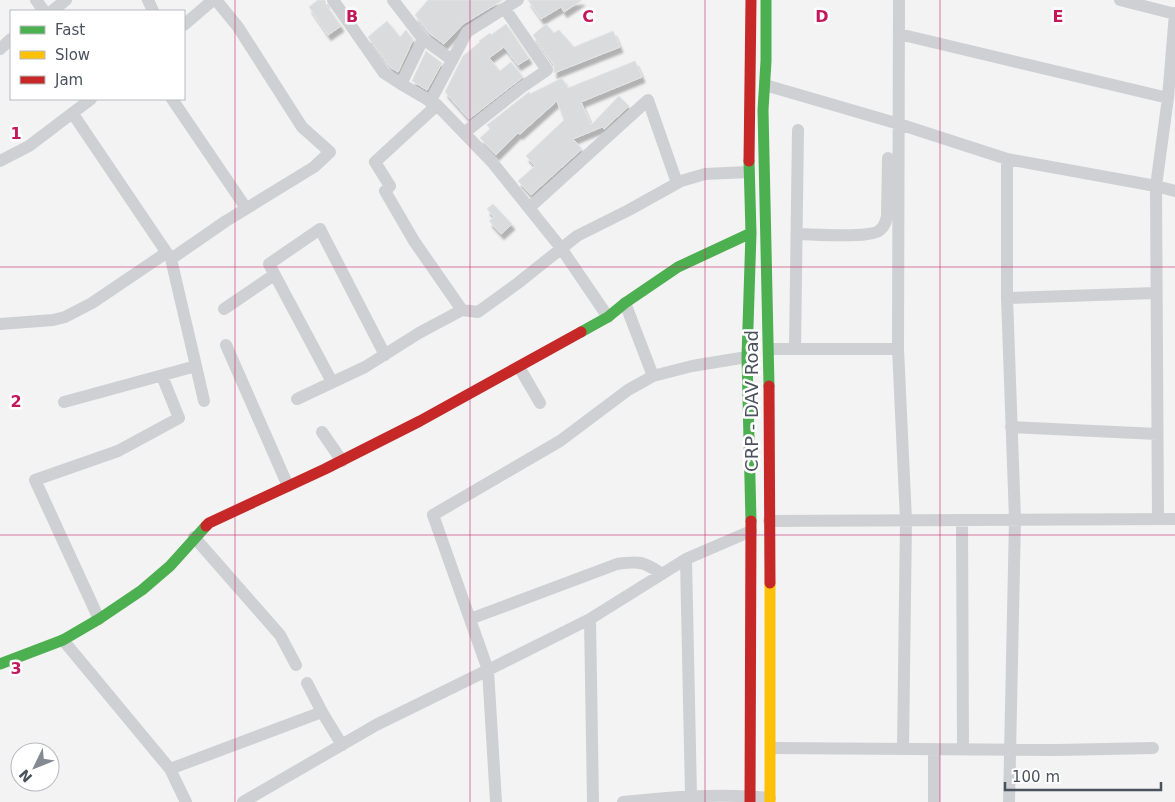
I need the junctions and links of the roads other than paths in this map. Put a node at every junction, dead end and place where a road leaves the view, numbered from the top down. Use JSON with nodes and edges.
{"nodes":[{"id":1,"x":66,"y":0,"type":"edge"},
{"id":2,"x":215,"y":0,"type":"edge"},
{"id":3,"x":332,"y":0,"type":"edge"},
{"id":4,"x":393,"y":0,"type":"edge"},
{"id":5,"x":518,"y":0,"type":"edge"},
{"id":6,"x":752,"y":0,"type":"edge"},
{"id":7,"x":766,"y":0,"type":"edge"},
{"id":8,"x":899,"y":0,"type":"edge"},
{"id":9,"x":1120,"y":0,"type":"edge"},
{"id":10,"x":505,"y":9,"type":"junction"},
{"id":11,"x":53,"y":10,"type":"edge"},
{"id":12,"x":1175,"y":13,"type":"edge"},
{"id":13,"x":185,"y":24,"type":"edge"},
{"id":14,"x":899,"y":34,"type":"junction"},
{"id":15,"x":423,"y":39,"type":"junction"},
{"id":16,"x":452,"y":60,"type":"junction"},
{"id":17,"x":400,"y":84,"type":"junction"},
{"id":18,"x":765,"y":85,"type":"junction"},
{"id":19,"x":1168,"y":98,"type":"junction"},
{"id":20,"x":90,"y":100,"type":"edge"},
{"id":21,"x":173,"y":100,"type":"edge"},
{"id":22,"x":434,"y":104,"type":"junction"},
{"id":23,"x":73,"y":114,"type":"junction"},
{"id":24,"x":899,"y":124,"type":"junction"},
{"id":25,"x":798,"y":130,"type":"dead end"},
{"id":26,"x":464,"y":133,"type":"junction"},
{"id":27,"x":888,"y":158,"type":"dead end"},
{"id":28,"x":1006,"y":159,"type":"junction"},
{"id":29,"x":0,"y":161,"type":"edge"},
{"id":30,"x":749,"y":172,"type":"junction"},
{"id":31,"x":676,"y":184,"type":"junction"},
{"id":32,"x":1156,"y":186,"type":"junction"},
{"id":33,"x":1175,"y":191,"type":"edge"},
{"id":34,"x":246,"y":208,"type":"junction"},
{"id":35,"x":529,"y":208,"type":"junction"},
{"id":36,"x":751,"y":233,"type":"junction"},
{"id":37,"x":797,"y":234,"type":"junction"},
{"id":38,"x":561,"y":248,"type":"junction"},
{"id":39,"x":169,"y":256,"type":"junction"},
{"id":40,"x":274,"y":274,"type":"junction"},
{"id":41,"x":1156,"y":293,"type":"junction"},
{"id":42,"x":1007,"y":298,"type":"junction"},
{"id":43,"x":625,"y":303,"type":"junction"},
{"id":44,"x":224,"y":309,"type":"dead end"},
{"id":45,"x":462,"y":310,"type":"junction"},
{"id":46,"x":608,"y":317,"type":"junction"},
{"id":47,"x":0,"y":324,"type":"edge"},
{"id":48,"x":226,"y":345,"type":"dead end"},
{"id":49,"x":769,"y":349,"type":"junction"},
{"id":50,"x":795,"y":349,"type":"junction"},
{"id":51,"x":898,"y":349,"type":"junction"},
{"id":52,"x":384,"y":355,"type":"junction"},
{"id":53,"x":747,"y":357,"type":"junction"},
{"id":54,"x":196,"y":366,"type":"junction"},
{"id":55,"x":518,"y":367,"type":"junction"},
{"id":56,"x":162,"y":376,"type":"junction"},
{"id":57,"x":653,"y":376,"type":"junction"},
{"id":58,"x":332,"y":382,"type":"junction"},
{"id":59,"x":296,"y":398,"type":"dead end"},
{"id":60,"x":204,"y":401,"type":"dead end"},
{"id":61,"x":64,"y":402,"type":"dead end"},
{"id":62,"x":540,"y":403,"type":"dead end"},
{"id":63,"x":749,"y":425,"type":"junction"},
{"id":64,"x":770,"y":426,"type":"junction"},
{"id":65,"x":1011,"y":427,"type":"junction"},
{"id":66,"x":322,"y":432,"type":"dead end"},
{"id":67,"x":1157,"y":434,"type":"junction"},
{"id":68,"x":342,"y":461,"type":"junction"},
{"id":69,"x":288,"y":486,"type":"junction"},
{"id":70,"x":1015,"y":519,"type":"junction"},
{"id":71,"x":1158,"y":519,"type":"junction"},
{"id":72,"x":1175,"y":519,"type":"edge"},
{"id":73,"x":906,"y":520,"type":"junction"},
{"id":74,"x":962,"y":520,"type":"junction"},
{"id":75,"x":769,"y":521,"type":"junction"},
{"id":76,"x":751,"y":531,"type":"junction"},
{"id":77,"x":194,"y":537,"type":"junction"},
{"id":78,"x":686,"y":559,"type":"junction"},
{"id":79,"x":662,"y":574,"type":"junction"},
{"id":80,"x":470,"y":619,"type":"junction"},
{"id":81,"x":590,"y":619,"type":"junction"},
{"id":82,"x":99,"y":620,"type":"junction"},
{"id":83,"x":63,"y":640,"type":"junction"},
{"id":84,"x":0,"y":664,"type":"edge"},
{"id":85,"x":296,"y":665,"type":"dead end"},
{"id":86,"x":488,"y":670,"type":"junction"},
{"id":87,"x":307,"y":683,"type":"dead end"},
{"id":88,"x":322,"y":712,"type":"junction"},
{"id":89,"x":342,"y":745,"type":"junction"},
{"id":90,"x":771,"y":748,"type":"junction"},
{"id":91,"x":1153,"y":748,"type":"dead end"},
{"id":92,"x":902,"y":749,"type":"junction"},
{"id":93,"x":963,"y":749,"type":"junction"},
{"id":94,"x":934,"y":750,"type":"junction"},
{"id":95,"x":1010,"y":750,"type":"junction"},
{"id":96,"x":170,"y":769,"type":"junction"},
{"id":97,"x":691,"y":796,"type":"junction"},
{"id":98,"x":750,"y":799,"type":"edge"},
{"id":99,"x":770,"y":800,"type":"edge"},
{"id":100,"x":493,"y":801,"type":"edge"},
{"id":101,"x":186,"y":802,"type":"edge"},
{"id":102,"x":243,"y":802,"type":"edge"},
{"id":103,"x":593,"y":802,"type":"edge"},
{"id":104,"x":623,"y":802,"type":"edge"},
{"id":105,"x":934,"y":802,"type":"edge"},
{"id":106,"x":1008,"y":802,"type":"edge"}],
"edges":[{"from":1,"to":11,"type":"street"},
{"from":2,"to":13,"type":"street"},
{"from":2,"to":34,"type":"street"},
{"from":3,"to":17,"type":"street"},
{"from":4,"to":15,"type":"street"},
{"from":5,"to":10,"type":"street"},
{"from":6,"to":30,"type":"street","name":"CRP - DAV Road"},
{"from":7,"to":18,"type":"street","name":"CRP - DAV Road"},
{"from":8,"to":14,"type":"street"},
{"from":9,"to":12,"type":"street"},
{"from":10,"to":16,"type":"street"},
{"from":10,"to":26,"type":"street"},
{"from":12,"to":19,"type":"street"},
{"from":14,"to":19,"type":"street"},
{"from":14,"to":24,"type":"street"},
{"from":15,"to":16,"type":"street"},
{"from":15,"to":17,"type":"street"},
{"from":16,"to":22,"type":"street"},
{"from":17,"to":22,"type":"street"},
{"from":18,"to":24,"type":"street"},
{"from":18,"to":49,"type":"street","name":"CRP - DAV Road"},
{"from":19,"to":32,"type":"street"},
{"from":20,"to":23,"type":"street"},
{"from":21,"to":34,"type":"street"},
{"from":22,"to":26,"type":"street"},
{"from":22,"to":45,"type":"street"},
{"from":23,"to":29,"type":"street"},
{"from":23,"to":39,"type":"street"},
{"from":24,"to":28,"type":"street"},
{"from":24,"to":51,"type":"street"},
{"from":25,"to":37,"type":"street"},
{"from":26,"to":35,"type":"street"},
{"from":27,"to":37,"type":"street"},
{"from":28,"to":32,"type":"street"},
{"from":28,"to":42,"type":"street"},
{"from":30,"to":31,"type":"street"},
{"from":30,"to":36,"type":"street","name":"CRP - DAV Road"},
{"from":31,"to":35,"type":"street"},
{"from":31,"to":38,"type":"street"},
{"from":32,"to":33,"type":"street"},
{"from":32,"to":41,"type":"street"},
{"from":34,"to":39,"type":"street"},
{"from":35,"to":38,"type":"street"},
{"from":36,"to":43,"type":"street"},
{"from":36,"to":53,"type":"street","name":"CRP - DAV Road"},
{"from":37,"to":50,"type":"street"},
{"from":38,"to":45,"type":"street"},
{"from":38,"to":46,"type":"street"},
{"from":39,"to":47,"type":"street"},
{"from":39,"to":54,"type":"street"},
{"from":40,"to":44,"type":"street"},
{"from":40,"to":52,"type":"street"},
{"from":40,"to":58,"type":"street"},
{"from":41,"to":42,"type":"street"},
{"from":41,"to":67,"type":"street"},
{"from":42,"to":65,"type":"street"},
{"from":43,"to":46,"type":"street"},
{"from":43,"to":57,"type":"street"},
{"from":45,"to":52,"type":"street"},
{"from":46,"to":55,"type":"street"},
{"from":48,"to":69,"type":"street"},
{"from":49,"to":50,"type":"street"},
{"from":49,"to":64,"type":"street","name":"CRP - DAV Road"},
{"from":50,"to":51,"type":"street"},
{"from":51,"to":73,"type":"street"},
{"from":52,"to":58,"type":"street"},
{"from":53,"to":57,"type":"street"},
{"from":53,"to":63,"type":"street","name":"CRP - DAV Road"},
{"from":54,"to":56,"type":"street"},
{"from":54,"to":60,"type":"street"},
{"from":55,"to":62,"type":"street"},
{"from":55,"to":68,"type":"street"},
{"from":56,"to":61,"type":"street"},
{"from":56,"to":82,"type":"street"},
{"from":57,"to":80,"type":"street"},
{"from":58,"to":59,"type":"street"},
{"from":63,"to":64,"type":"street"},
{"from":63,"to":76,"type":"street","name":"CRP - DAV Road"},
{"from":64,"to":75,"type":"street","name":"CRP - DAV Road"},
{"from":65,"to":67,"type":"street"},
{"from":65,"to":70,"type":"street"},
{"from":66,"to":68,"type":"street"},
{"from":67,"to":71,"type":"street"},
{"from":68,"to":69,"type":"street"},
{"from":69,"to":77,"type":"street"},
{"from":70,"to":71,"type":"street"},
{"from":70,"to":74,"type":"street"},
{"from":70,"to":95,"type":"street"},
{"from":71,"to":72,"type":"street"},
{"from":73,"to":74,"type":"street"},
{"from":73,"to":75,"type":"street"},
{"from":73,"to":92,"type":"street"},
{"from":74,"to":93,"type":"street"},
{"from":75,"to":90,"type":"street","name":"CRP - DAV Road"},
{"from":76,"to":78,"type":"street"},
{"from":76,"to":98,"type":"street","name":"CRP - DAV Road"},
{"from":77,"to":82,"type":"street"},
{"from":77,"to":85,"type":"street"},
{"from":78,"to":79,"type":"street"},
{"from":78,"to":97,"type":"street"},
{"from":79,"to":80,"type":"street"},
{"from":79,"to":81,"type":"street"},
{"from":80,"to":86,"type":"street"},
{"from":81,"to":86,"type":"street"},
{"from":81,"to":103,"type":"street"},
{"from":82,"to":83,"type":"street"},
{"from":83,"to":84,"type":"street"},
{"from":83,"to":96,"type":"street"},
{"from":86,"to":89,"type":"street"},
{"from":86,"to":100,"type":"street"},
{"from":87,"to":88,"type":"street"},
{"from":88,"to":89,"type":"street"},
{"from":88,"to":96,"type":"street"},
{"from":89,"to":102,"type":"street"},
{"from":90,"to":92,"type":"street"},
{"from":90,"to":99,"type":"street","name":"CRP - DAV Road"},
{"from":91,"to":95,"type":"street"},
{"from":92,"to":94,"type":"street"},
{"from":93,"to":94,"type":"street"},
{"from":93,"to":95,"type":"street"},
{"from":94,"to":105,"type":"street"},
{"from":95,"to":106,"type":"street"},
{"from":96,"to":101,"type":"street"},
{"from":97,"to":98,"type":"street"},
{"from":97,"to":104,"type":"street"},
{"from":98,"to":99,"type":"street"}]}
